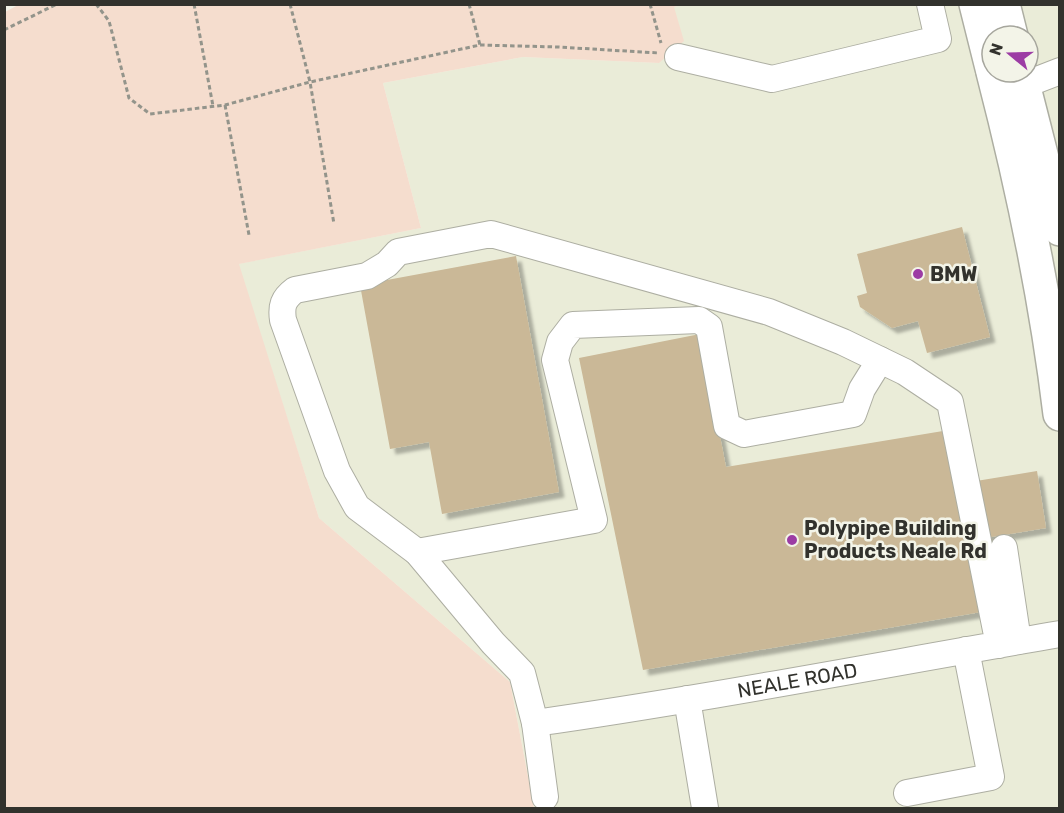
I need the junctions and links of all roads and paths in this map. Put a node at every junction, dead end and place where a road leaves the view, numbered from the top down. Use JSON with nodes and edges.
{"nodes":[{"id":1,"x":57,"y":4,"type":"edge"},
{"id":2,"x":96,"y":4,"type":"edge"},
{"id":3,"x":194,"y":4,"type":"edge"},
{"id":4,"x":290,"y":4,"type":"edge"},
{"id":5,"x":469,"y":4,"type":"edge"},
{"id":6,"x":650,"y":4,"type":"edge"},
{"id":7,"x":930,"y":4,"type":"edge"},
{"id":8,"x":976,"y":4,"type":"edge"},
{"id":9,"x":1003,"y":4,"type":"edge"},
{"id":10,"x":981,"y":24,"type":"edge"},
{"id":11,"x":1008,"y":24,"type":"edge"},
{"id":12,"x":4,"y":30,"type":"edge"},
{"id":13,"x":480,"y":45,"type":"junction"},
{"id":14,"x":678,"y":57,"type":"dead end"},
{"id":15,"x":1059,"y":70,"type":"edge"},
{"id":16,"x":1040,"y":74,"type":"edge"},
{"id":17,"x":310,"y":82,"type":"junction"},
{"id":18,"x":996,"y":84,"type":"edge"},
{"id":19,"x":1023,"y":84,"type":"edge"},
{"id":20,"x":225,"y":105,"type":"junction"},
{"id":21,"x":213,"y":106,"type":"junction"},
{"id":22,"x":334,"y":224,"type":"dead end"},
{"id":23,"x":1059,"y":229,"type":"edge"},
{"id":24,"x":249,"y":235,"type":"dead end"},
{"id":25,"x":880,"y":360,"type":"junction"},
{"id":26,"x":1059,"y":414,"type":"edge"},
{"id":27,"x":1004,"y":548,"type":"dead end"},
{"id":28,"x":417,"y":552,"type":"junction"},
{"id":29,"x":1059,"y":634,"type":"edge"},
{"id":30,"x":1008,"y":643,"type":"junction"},
{"id":31,"x":966,"y":650,"type":"junction"},
{"id":32,"x":687,"y":699,"type":"junction"},
{"id":33,"x":535,"y":723,"type":"junction"},
{"id":34,"x":908,"y":793,"type":"dead end"},
{"id":35,"x":545,"y":796,"type":"dead end"},
{"id":36,"x":705,"y":808,"type":"edge"}],
"edges":[{"from":1,"to":12,"type":"path"},
{"from":2,"to":21,"type":"path"},
{"from":3,"to":21,"type":"path"},
{"from":4,"to":17,"type":"path"},
{"from":5,"to":13,"type":"path"},
{"from":6,"to":13,"type":"path"},
{"from":7,"to":14,"type":"street"},
{"from":8,"to":10,"type":"highway"},
{"from":9,"to":11,"type":"highway"},
{"from":13,"to":17,"type":"path"},
{"from":15,"to":16,"type":"street"},
{"from":17,"to":20,"type":"path"},
{"from":17,"to":22,"type":"path"},
{"from":18,"to":26,"type":"highway"},
{"from":19,"to":23,"type":"highway"},
{"from":20,"to":21,"type":"path"},
{"from":20,"to":24,"type":"path"},
{"from":25,"to":28,"type":"street"},
{"from":25,"to":28,"type":"street"},
{"from":25,"to":30,"type":"street"},
{"from":27,"to":30,"type":"street"},
{"from":28,"to":33,"type":"street"},
{"from":29,"to":30,"type":"street","name":"NEALE ROAD"},
{"from":30,"to":31,"type":"street","name":"NEALE ROAD"},
{"from":31,"to":32,"type":"street","name":"NEALE ROAD"},
{"from":31,"to":34,"type":"street"},
{"from":32,"to":33,"type":"street","name":"NEALE ROAD"},
{"from":32,"to":36,"type":"street"},
{"from":33,"to":35,"type":"street"}]}
